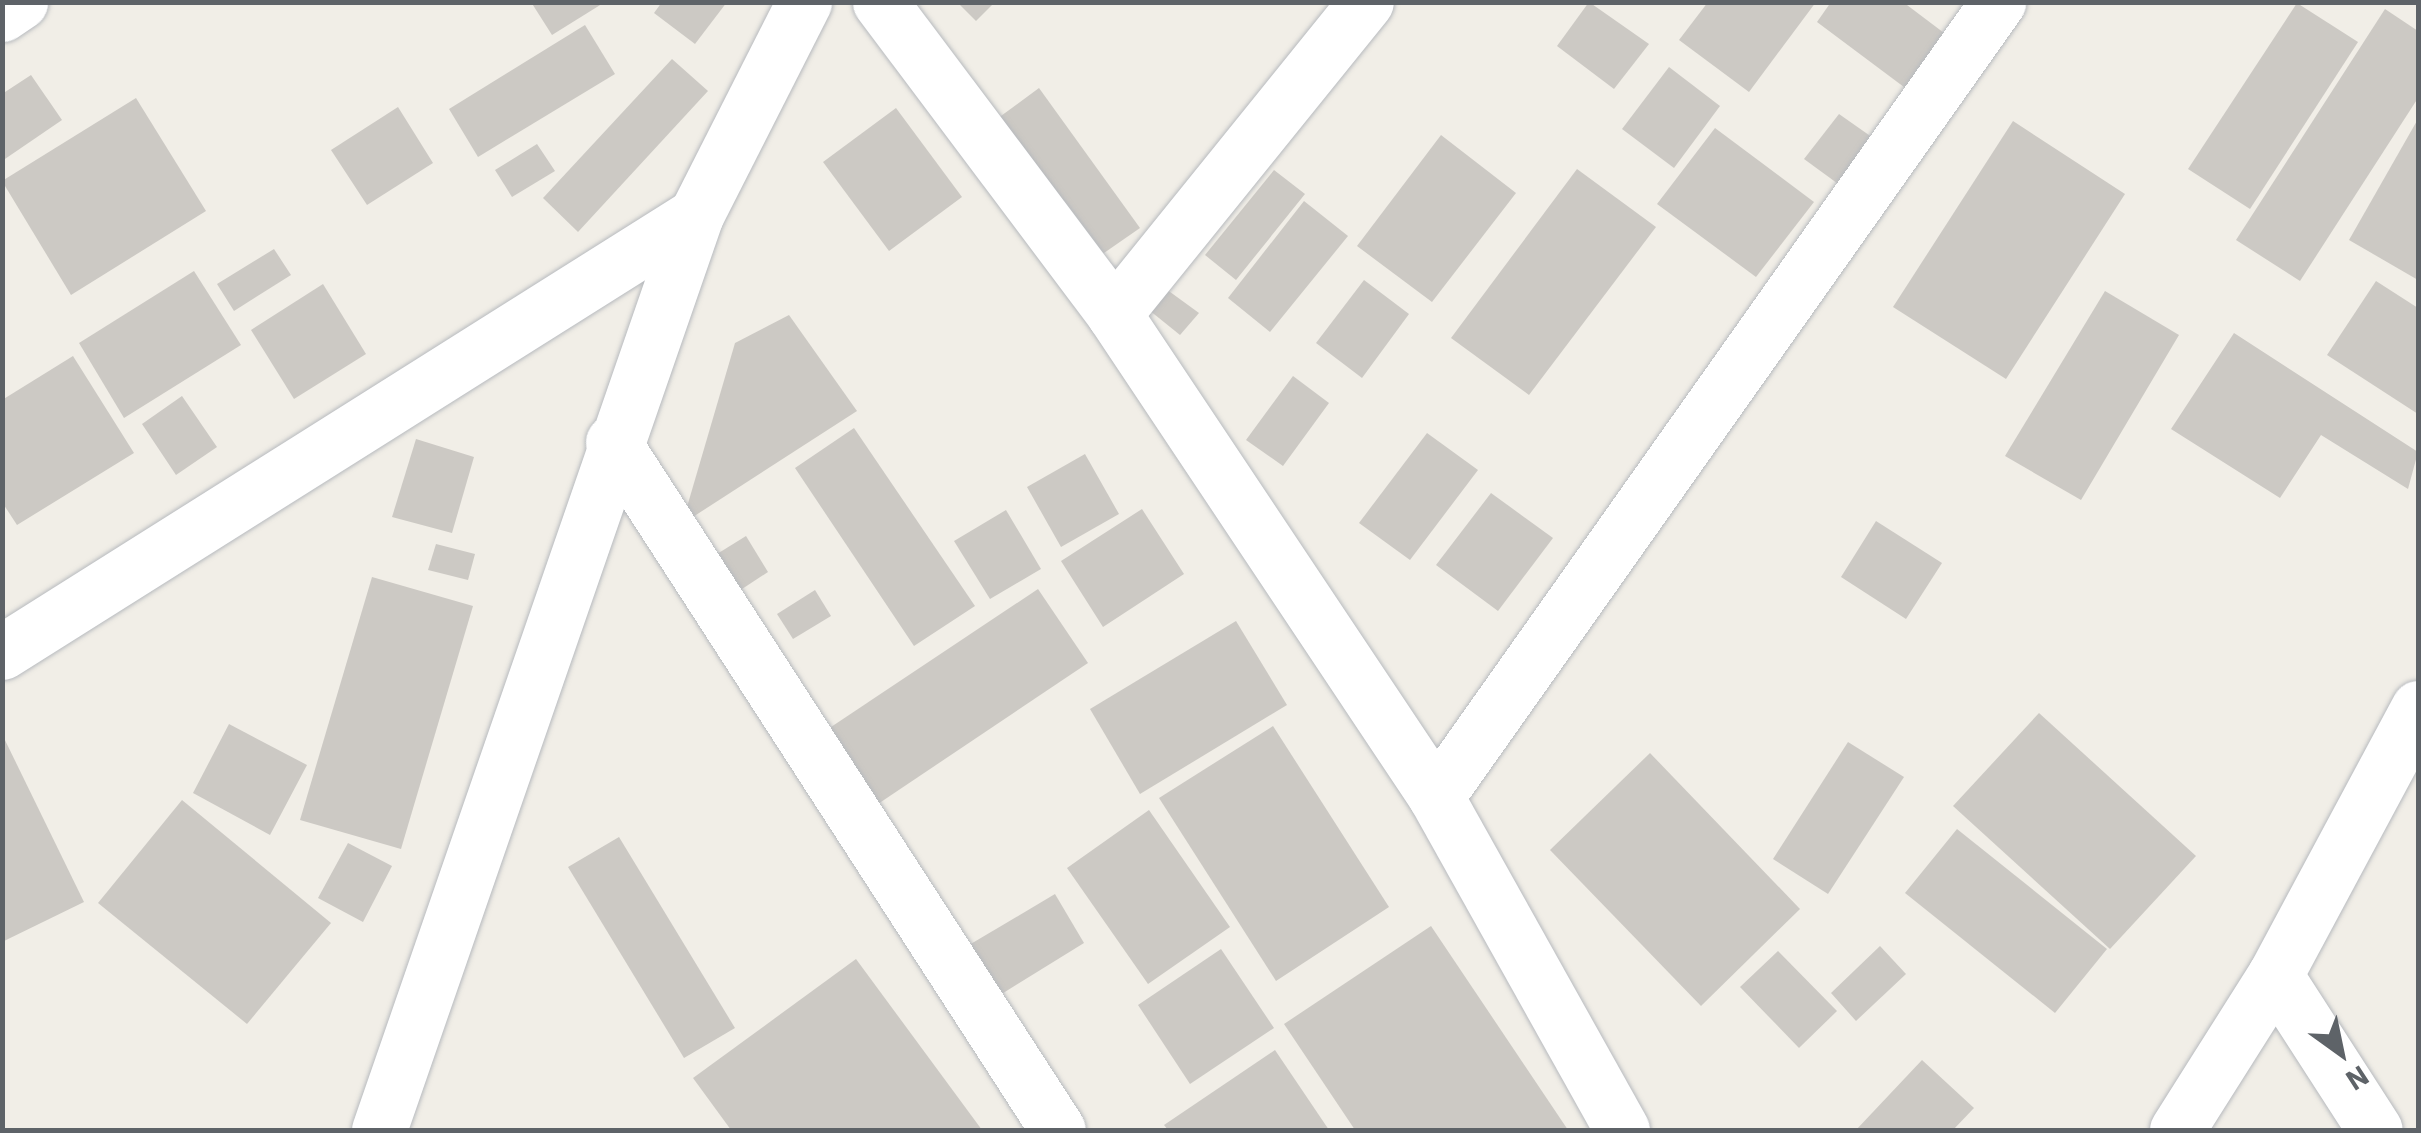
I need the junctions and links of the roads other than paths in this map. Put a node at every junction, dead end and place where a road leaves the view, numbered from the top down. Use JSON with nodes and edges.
{"nodes":[{"id":1,"x":20,"y":2,"type":"edge"},
{"id":2,"x":804,"y":2,"type":"edge"},
{"id":3,"x":880,"y":2,"type":"edge"},
{"id":4,"x":1366,"y":2,"type":"edge"},
{"id":5,"x":1998,"y":2,"type":"edge"},
{"id":6,"x":2,"y":14,"type":"edge"},
{"id":7,"x":696,"y":214,"type":"junction"},
{"id":8,"x":1114,"y":314,"type":"junction"},
{"id":9,"x":613,"y":442,"type":"junction"},
{"id":10,"x":2,"y":652,"type":"edge"},
{"id":11,"x":2418,"y":708,"type":"edge"},
{"id":12,"x":1436,"y":797,"type":"junction"},
{"id":13,"x":2275,"y":975,"type":"junction"},
{"id":14,"x":379,"y":1130,"type":"edge"},
{"id":15,"x":1058,"y":1130,"type":"edge"},
{"id":16,"x":1622,"y":1130,"type":"edge"},
{"id":17,"x":2177,"y":1130,"type":"edge"},
{"id":18,"x":2375,"y":1130,"type":"edge"}],
"edges":[{"from":1,"to":6,"type":"street"},
{"from":2,"to":7,"type":"street"},
{"from":3,"to":8,"type":"street"},
{"from":4,"to":8,"type":"street"},
{"from":5,"to":12,"type":"street"},
{"from":7,"to":9,"type":"street"},
{"from":7,"to":10,"type":"street"},
{"from":8,"to":12,"type":"street"},
{"from":9,"to":14,"type":"street"},
{"from":9,"to":15,"type":"street"},
{"from":11,"to":13,"type":"street"},
{"from":12,"to":16,"type":"street"},
{"from":13,"to":17,"type":"street"},
{"from":13,"to":18,"type":"street"}]}
